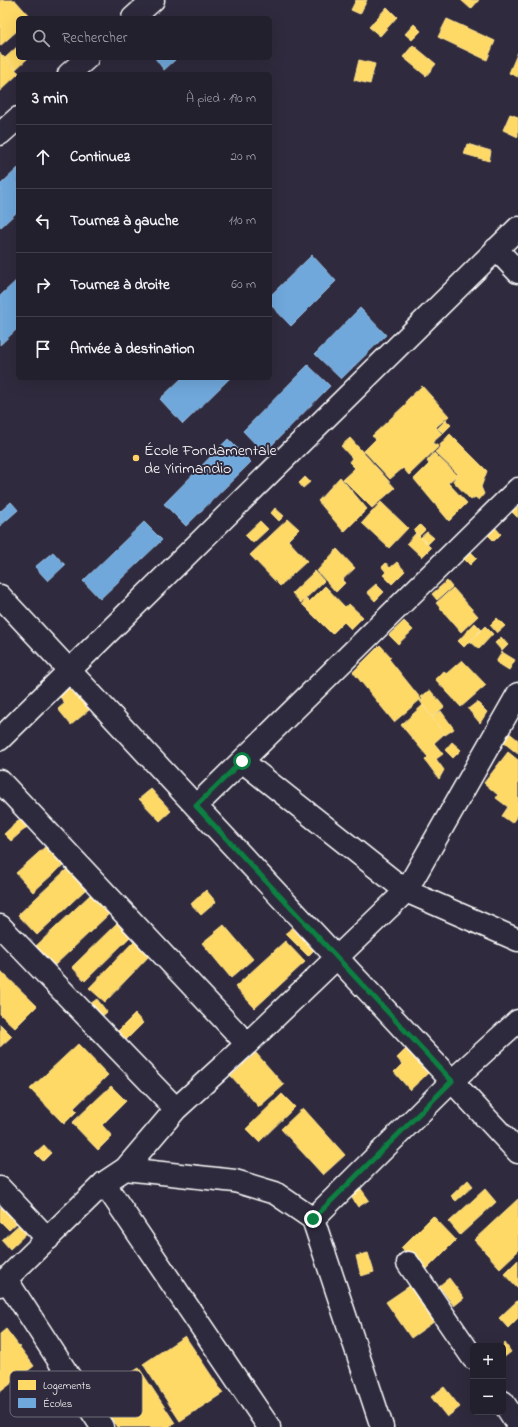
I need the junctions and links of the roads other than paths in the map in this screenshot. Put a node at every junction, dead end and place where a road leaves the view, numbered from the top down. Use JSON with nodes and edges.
{"nodes":[{"id":1,"x":154,"y":0,"type":"edge"},
{"id":2,"x":135,"y":16,"type":"edge"},
{"id":3,"x":85,"y":60,"type":"edge"},
{"id":4,"x":71,"y":72,"type":"edge"},
{"id":5,"x":16,"y":120,"type":"edge"},
{"id":6,"x":0,"y":134,"type":"edge"},
{"id":7,"x":518,"y":228,"type":"edge"},
{"id":8,"x":496,"y":249,"type":"junction"},
{"id":9,"x":518,"y":272,"type":"edge"},
{"id":10,"x":518,"y":489,"type":"edge"},
{"id":11,"x":0,"y":596,"type":"edge"},
{"id":12,"x":69,"y":671,"type":"junction"},
{"id":13,"x":518,"y":694,"type":"edge"},
{"id":14,"x":0,"y":739,"type":"edge"},
{"id":15,"x":242,"y":761,"type":"junction"},
{"id":16,"x":0,"y":781,"type":"edge"},
{"id":17,"x":196,"y":806,"type":"junction"},
{"id":18,"x":406,"y":891,"type":"junction"},
{"id":19,"x":0,"y":926,"type":"edge"},
{"id":20,"x":518,"y":940,"type":"edge"},
{"id":21,"x":337,"y":958,"type":"junction"},
{"id":22,"x":518,"y":1021,"type":"edge"},
{"id":23,"x":247,"y":1044,"type":"junction"},
{"id":24,"x":452,"y":1081,"type":"junction"},
{"id":25,"x":176,"y":1109,"type":"junction"},
{"id":26,"x":518,"y":1152,"type":"edge"},
{"id":27,"x":125,"y":1169,"type":"junction"},
{"id":28,"x":104,"y":1184,"type":"junction"},
{"id":29,"x":0,"y":1188,"type":"edge"},
{"id":30,"x":313,"y":1219,"type":"junction"},
{"id":31,"x":48,"y":1238,"type":"junction"},
{"id":32,"x":408,"y":1263,"type":"dead end"},
{"id":33,"x":3,"y":1282,"type":"edge"},
{"id":34,"x":470,"y":1354,"type":"edge"},
{"id":35,"x":64,"y":1371,"type":"edge"},
{"id":36,"x":506,"y":1406,"type":"edge"},
{"id":37,"x":95,"y":1417,"type":"edge"},
{"id":38,"x":518,"y":1424,"type":"edge"},
{"id":39,"x":102,"y":1427,"type":"edge"},
{"id":40,"x":269,"y":1427,"type":"edge"},
{"id":41,"x":382,"y":1427,"type":"edge"}],
"edges":[{"from":1,"to":2,"type":"street"},
{"from":3,"to":4,"type":"street"},
{"from":5,"to":6,"type":"street"},
{"from":7,"to":8,"type":"street"},
{"from":8,"to":9,"type":"street"},
{"from":8,"to":12,"type":"street"},
{"from":10,"to":15,"type":"street"},
{"from":11,"to":12,"type":"street"},
{"from":12,"to":14,"type":"street"},
{"from":12,"to":17,"type":"street"},
{"from":13,"to":18,"type":"street"},
{"from":15,"to":17,"type":"street"},
{"from":15,"to":18,"type":"street"},
{"from":16,"to":23,"type":"street"},
{"from":17,"to":21,"type":"street"},
{"from":18,"to":20,"type":"street"},
{"from":18,"to":21,"type":"street"},
{"from":19,"to":25,"type":"street"},
{"from":21,"to":23,"type":"street"},
{"from":21,"to":24,"type":"street"},
{"from":22,"to":24,"type":"street"},
{"from":23,"to":25,"type":"street"},
{"from":24,"to":26,"type":"street"},
{"from":24,"to":30,"type":"street"},
{"from":25,"to":27,"type":"street"},
{"from":27,"to":28,"type":"street"},
{"from":27,"to":30,"type":"street"},
{"from":28,"to":31,"type":"street"},
{"from":28,"to":40,"type":"street"},
{"from":29,"to":31,"type":"street"},
{"from":30,"to":41,"type":"street"},
{"from":31,"to":33,"type":"street"},
{"from":32,"to":34,"type":"street"},
{"from":33,"to":35,"type":"street"},
{"from":36,"to":38,"type":"street"},
{"from":37,"to":39,"type":"street"}]}
